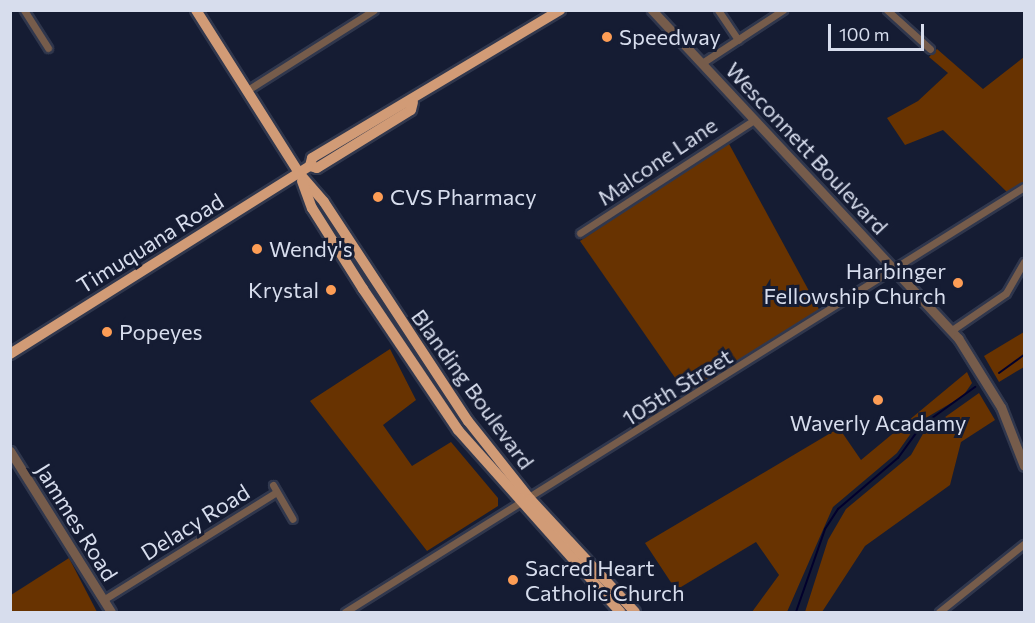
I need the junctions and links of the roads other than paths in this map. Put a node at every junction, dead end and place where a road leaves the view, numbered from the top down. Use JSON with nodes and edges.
{"nodes":[{"id":1,"x":24,"y":10,"type":"edge"},
{"id":2,"x":196,"y":10,"type":"edge"},
{"id":3,"x":374,"y":10,"type":"edge"},
{"id":4,"x":560,"y":10,"type":"edge"},
{"id":5,"x":652,"y":10,"type":"edge"},
{"id":6,"x":718,"y":10,"type":"edge"},
{"id":7,"x":783,"y":10,"type":"edge"},
{"id":8,"x":887,"y":10,"type":"edge"},
{"id":9,"x":738,"y":39,"type":"junction"},
{"id":10,"x":48,"y":48,"type":"dead end"},
{"id":11,"x":930,"y":48,"type":"dead end"},
{"id":12,"x":702,"y":63,"type":"junction"},
{"id":13,"x":246,"y":91,"type":"junction"},
{"id":14,"x":754,"y":120,"type":"junction"},
{"id":15,"x":298,"y":173,"type":"junction"},
{"id":16,"x":1024,"y":187,"type":"edge"},
{"id":17,"x":580,"y":233,"type":"dead end"},
{"id":18,"x":1024,"y":262,"type":"edge"},
{"id":19,"x":896,"y":271,"type":"junction"},
{"id":20,"x":952,"y":330,"type":"junction"},
{"id":21,"x":10,"y":354,"type":"edge"},
{"id":22,"x":405,"y":355,"type":"junction"},
{"id":23,"x":448,"y":392,"type":"junction"},
{"id":24,"x":437,"y":402,"type":"junction"},
{"id":25,"x":468,"y":421,"type":"junction"},
{"id":26,"x":10,"y":451,"type":"edge"},
{"id":27,"x":1024,"y":466,"type":"edge"},
{"id":28,"x":273,"y":485,"type":"dead end"},
{"id":29,"x":275,"y":493,"type":"junction"},
{"id":30,"x":530,"y":499,"type":"junction"},
{"id":31,"x":520,"y":505,"type":"junction"},
{"id":32,"x":292,"y":519,"type":"dead end"},
{"id":33,"x":1024,"y":544,"type":"edge"},
{"id":34,"x":103,"y":600,"type":"junction"},
{"id":35,"x":617,"y":605,"type":"edge"},
{"id":36,"x":111,"y":612,"type":"edge"},
{"id":37,"x":345,"y":612,"type":"edge"},
{"id":38,"x":635,"y":612,"type":"edge"},
{"id":39,"x":939,"y":612,"type":"edge"}],
"edges":[{"from":1,"to":10,"type":"street"},
{"from":2,"to":13,"type":"main road","name":"Blanding Boulevard"},
{"from":3,"to":13,"type":"street"},
{"from":4,"to":15,"type":"main road","name":"Timuquana Road"},
{"from":5,"to":12,"type":"street","name":"Wesconnett Boulevard"},
{"from":6,"to":9,"type":"street"},
{"from":7,"to":9,"type":"street"},
{"from":8,"to":11,"type":"street"},
{"from":9,"to":12,"type":"street"},
{"from":12,"to":14,"type":"street","name":"Wesconnett Boulevard"},
{"from":13,"to":15,"type":"main road","name":"Blanding Boulevard"},
{"from":14,"to":17,"type":"street","name":"Malcone Lane"},
{"from":14,"to":19,"type":"street","name":"Wesconnett Boulevard"},
{"from":15,"to":21,"type":"main road","name":"Timuquana Road"},
{"from":15,"to":22,"type":"main road","name":"Blanding Boulevard"},
{"from":15,"to":23,"type":"main road","name":"Blanding Boulevard"},
{"from":16,"to":19,"type":"street","name":"105th Street"},
{"from":18,"to":20,"type":"street"},
{"from":19,"to":20,"type":"street","name":"Wesconnett Boulevard"},
{"from":19,"to":30,"type":"street","name":"105th Street"},
{"from":20,"to":27,"type":"street","name":"Wesconnett Boulevard"},
{"from":22,"to":23,"type":"main road"},
{"from":22,"to":24,"type":"main road","name":"Blanding Boulevard"},
{"from":23,"to":25,"type":"main road","name":"Blanding Boulevard"},
{"from":24,"to":25,"type":"main road"},
{"from":24,"to":31,"type":"main road","name":"Blanding Boulevard"},
{"from":25,"to":30,"type":"main road","name":"Blanding Boulevard"},
{"from":26,"to":34,"type":"street","name":"Jammes Road"},
{"from":28,"to":29,"type":"street"},
{"from":29,"to":32,"type":"street"},
{"from":29,"to":34,"type":"street","name":"Delacy Road"},
{"from":30,"to":31,"type":"street","name":"105th Street"},
{"from":30,"to":35,"type":"main road","name":"Blanding Boulevard"},
{"from":31,"to":35,"type":"main road","name":"Blanding Boulevard"},
{"from":31,"to":37,"type":"street","name":"105th Street"},
{"from":33,"to":39,"type":"street"},
{"from":34,"to":36,"type":"street","name":"Jammes Road"},
{"from":35,"to":38,"type":"main road","name":"Blanding Boulevard"}]}
